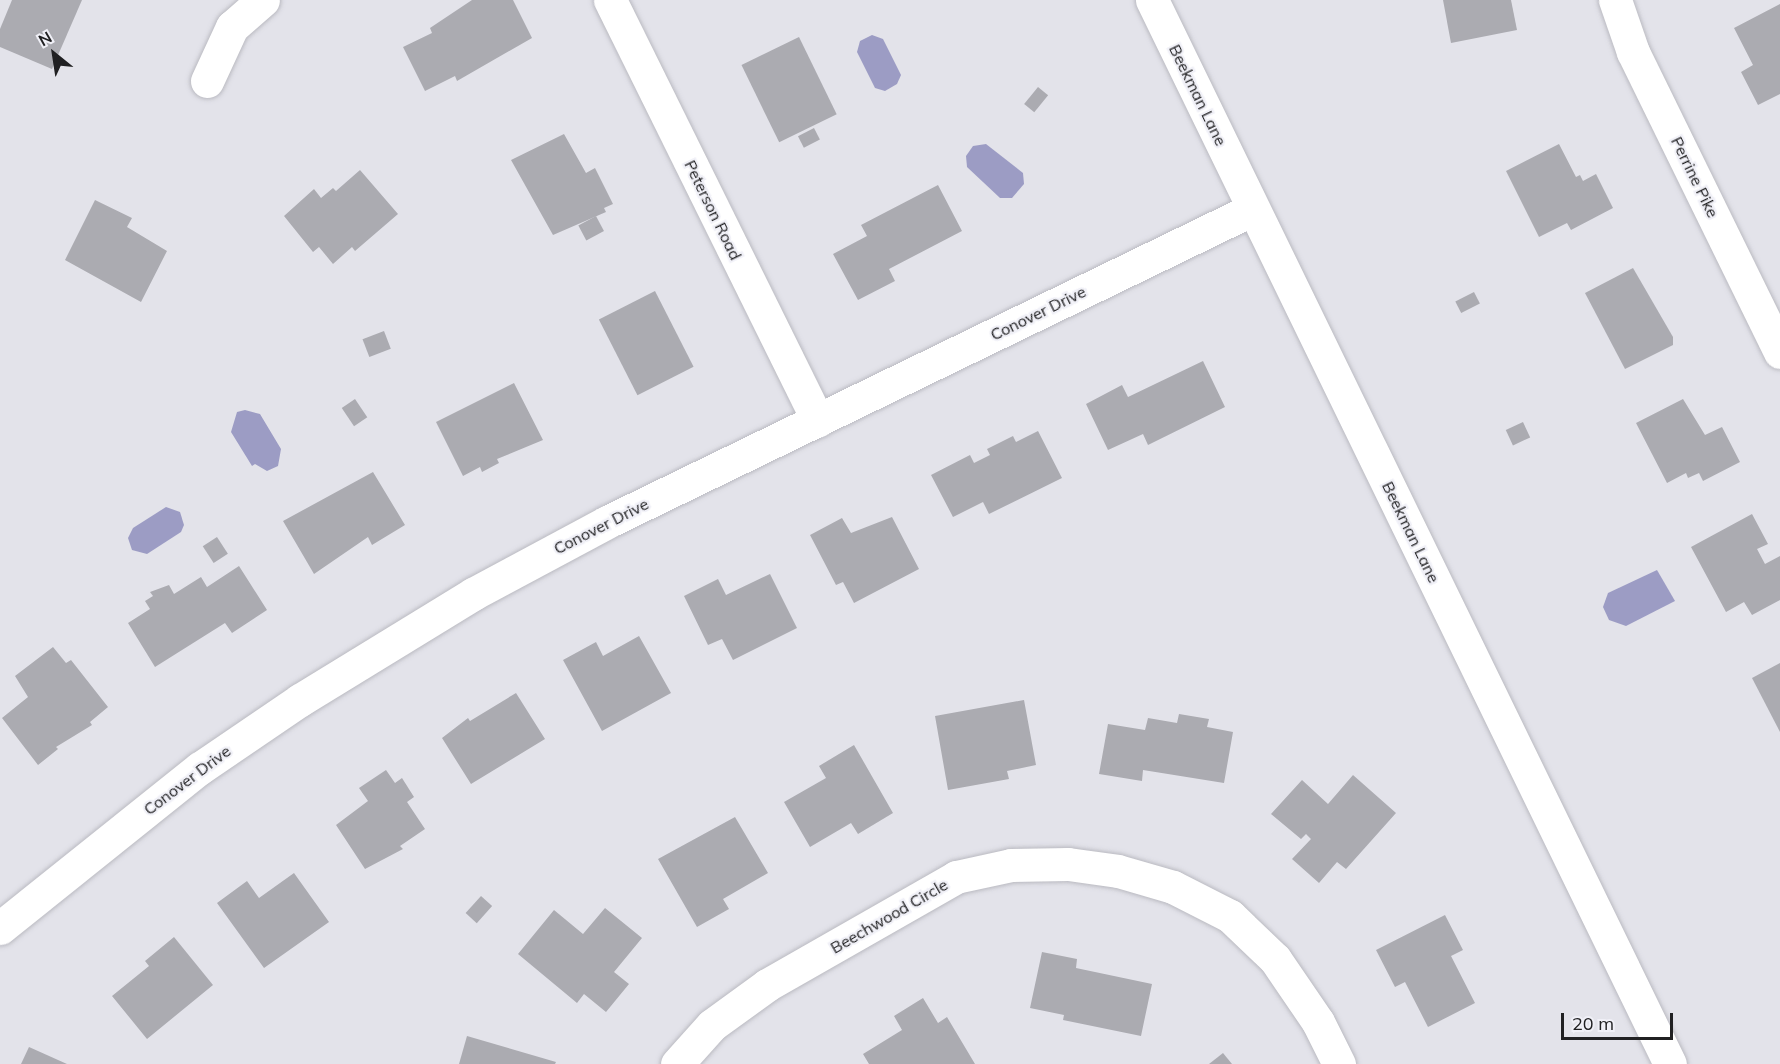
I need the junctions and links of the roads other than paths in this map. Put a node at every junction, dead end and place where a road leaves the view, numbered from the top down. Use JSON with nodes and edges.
{"nodes":[{"id":1,"x":263,"y":0,"type":"edge"},
{"id":2,"x":610,"y":0,"type":"edge"},
{"id":3,"x":1152,"y":0,"type":"edge"},
{"id":4,"x":1615,"y":0,"type":"edge"},
{"id":5,"x":207,"y":81,"type":"dead end"},
{"id":6,"x":1253,"y":209,"type":"junction"},
{"id":7,"x":1780,"y":352,"type":"edge"},
{"id":8,"x":818,"y":420,"type":"junction"},
{"id":9,"x":0,"y":928,"type":"edge"},
{"id":10,"x":677,"y":1064,"type":"edge"},
{"id":11,"x":1339,"y":1064,"type":"edge"},
{"id":12,"x":1670,"y":1064,"type":"edge"}],
"edges":[{"from":1,"to":5,"type":"street"},
{"from":2,"to":8,"type":"street","name":"Peterson Road"},
{"from":3,"to":6,"type":"street","name":"Beekman Lane"},
{"from":4,"to":7,"type":"street","name":"Perrine Pike"},
{"from":6,"to":8,"type":"street","name":"Conover Drive"},
{"from":6,"to":12,"type":"street","name":"Beekman Lane"},
{"from":8,"to":9,"type":"street","name":"Conover Drive"},
{"from":10,"to":11,"type":"street","name":"Beechwood Circle"}]}
